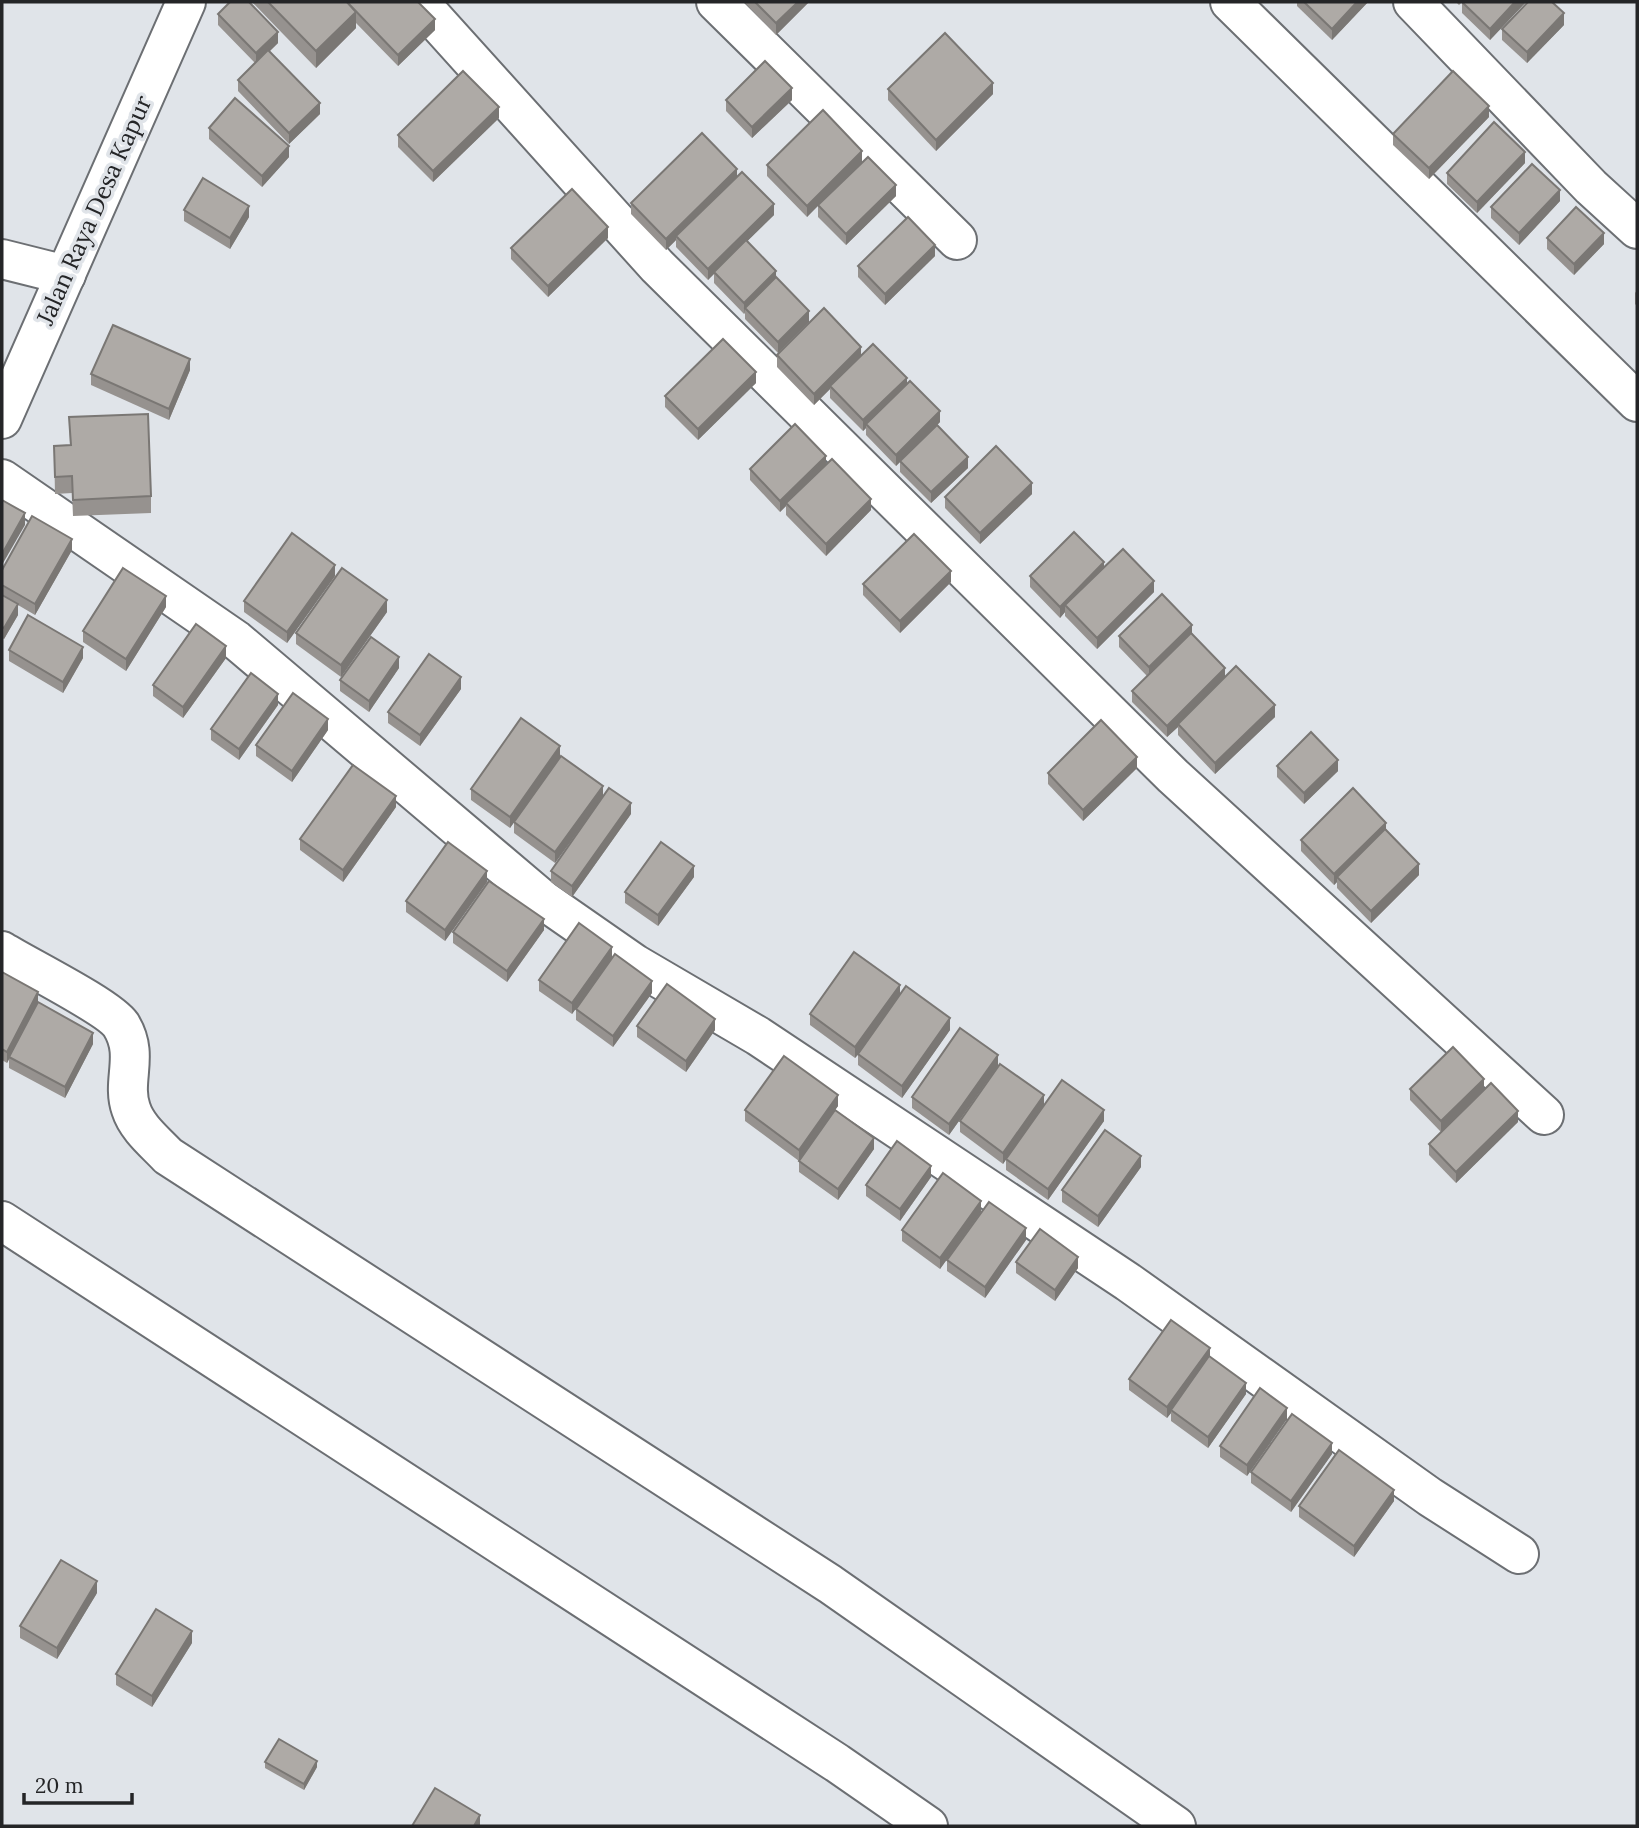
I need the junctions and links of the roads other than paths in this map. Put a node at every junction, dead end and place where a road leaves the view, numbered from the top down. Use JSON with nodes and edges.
{"nodes":[{"id":1,"x":186,"y":2,"type":"edge"},
{"id":2,"x":419,"y":2,"type":"edge"},
{"id":3,"x":716,"y":2,"type":"edge"},
{"id":4,"x":1230,"y":2,"type":"edge"},
{"id":5,"x":1413,"y":2,"type":"edge"},
{"id":6,"x":1637,"y":229,"type":"edge"},
{"id":7,"x":957,"y":240,"type":"dead end"},
{"id":8,"x":2,"y":258,"type":"edge"},
{"id":9,"x":66,"y":275,"type":"junction"},
{"id":10,"x":1637,"y":402,"type":"edge"},
{"id":11,"x":2,"y":419,"type":"edge"},
{"id":12,"x":2,"y":480,"type":"edge"},
{"id":13,"x":2,"y":951,"type":"edge"},
{"id":14,"x":1544,"y":1115,"type":"dead end"},
{"id":15,"x":2,"y":1221,"type":"edge"},
{"id":16,"x":1519,"y":1554,"type":"dead end"},
{"id":17,"x":929,"y":1826,"type":"edge"},
{"id":18,"x":1176,"y":1826,"type":"edge"}],
"edges":[{"from":1,"to":9,"type":"street","name":"Jalan Raya Desa Kapur"},
{"from":2,"to":14,"type":"street"},
{"from":3,"to":7,"type":"street"},
{"from":4,"to":10,"type":"street"},
{"from":5,"to":6,"type":"street"},
{"from":8,"to":9,"type":"street"},
{"from":9,"to":11,"type":"street","name":"Jalan Raya Desa Kapur"},
{"from":12,"to":16,"type":"street"},
{"from":13,"to":18,"type":"street"},
{"from":15,"to":17,"type":"street"}]}
